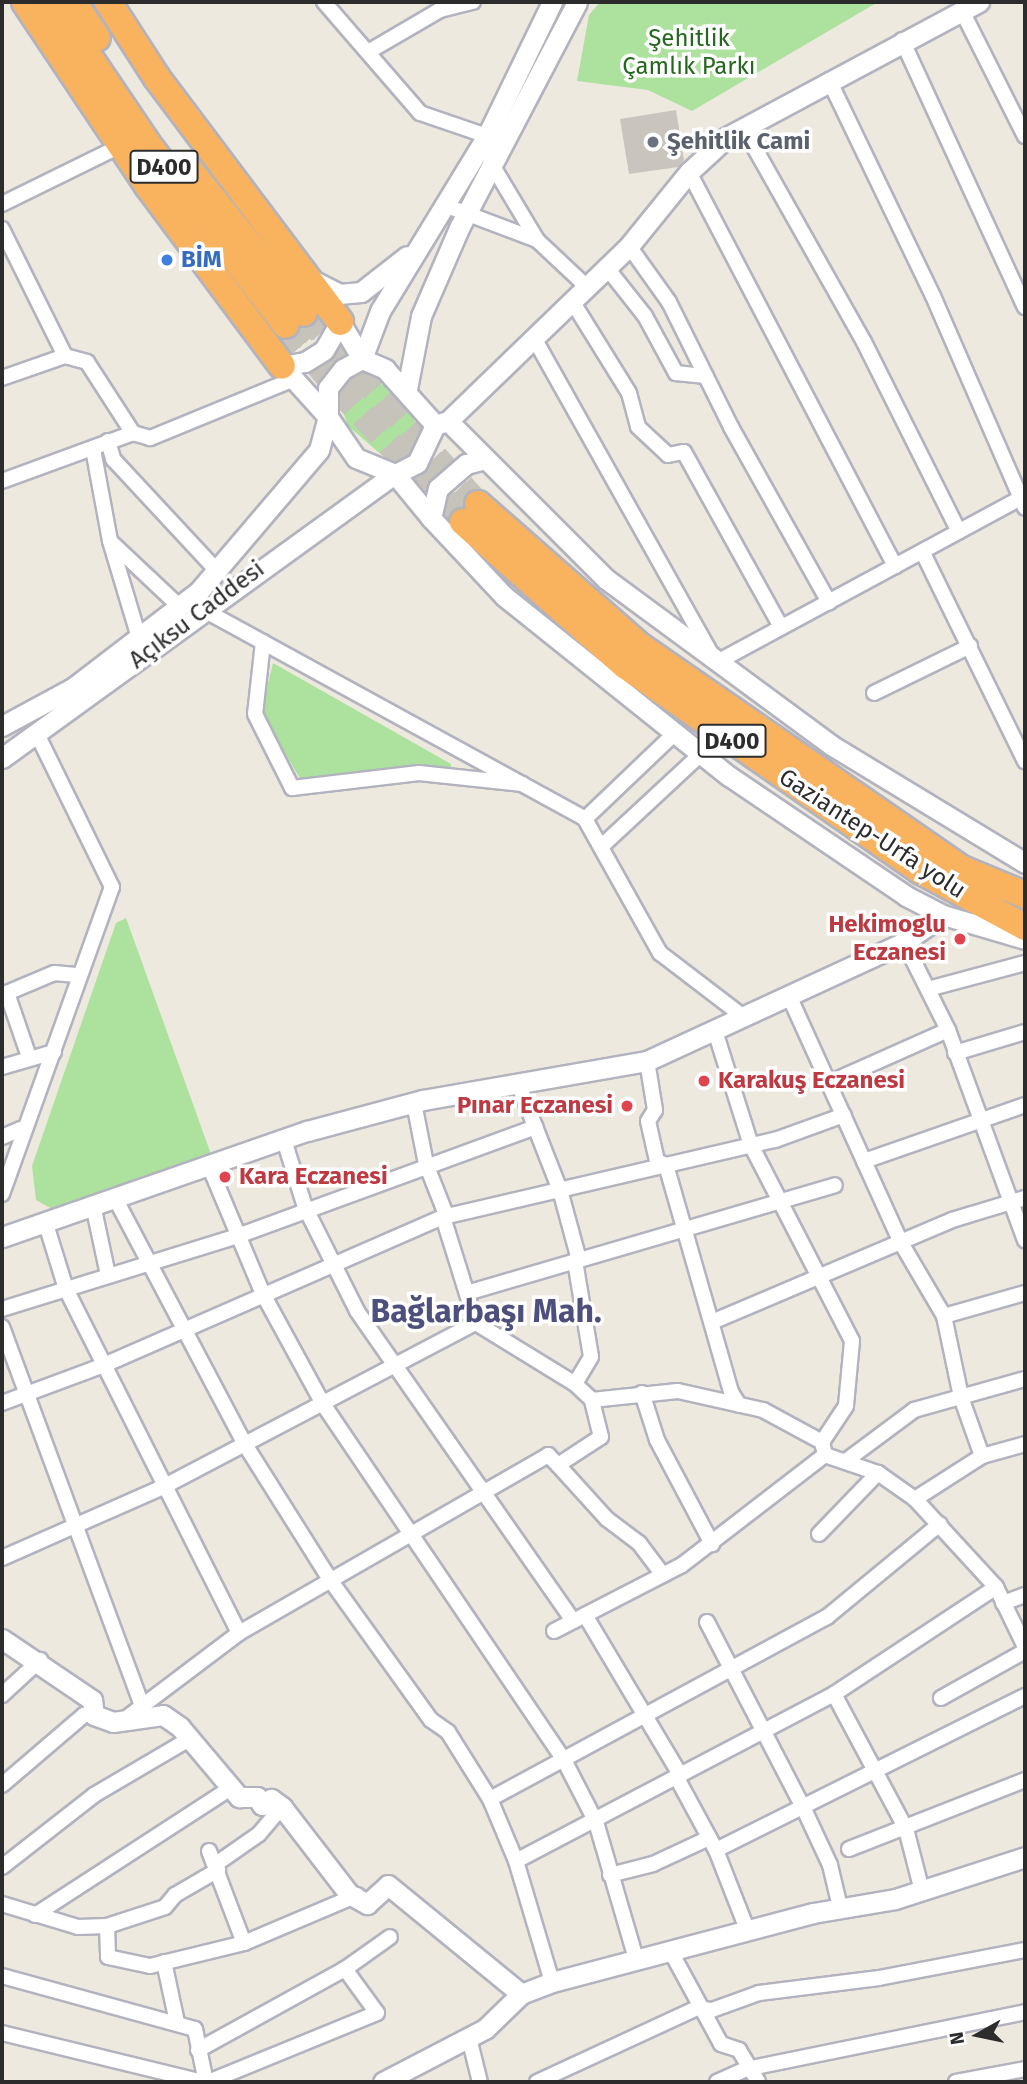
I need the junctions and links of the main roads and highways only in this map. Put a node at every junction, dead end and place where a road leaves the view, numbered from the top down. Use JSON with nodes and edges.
{"nodes":[{"id":1,"x":25,"y":2,"type":"edge"},
{"id":2,"x":52,"y":2,"type":"edge"},
{"id":3,"x":73,"y":2,"type":"edge"},
{"id":4,"x":108,"y":2,"type":"edge"},
{"id":5,"x":340,"y":322,"type":"road end"},
{"id":6,"x":288,"y":372,"type":"road end"},
{"id":7,"x":1025,"y":895,"type":"edge"},
{"id":8,"x":1025,"y":927,"type":"edge"}],
"edges":[{"from":1,"to":6,"type":"highway"},
{"from":2,"to":3,"type":"highway","number":"D400"},
{"from":4,"to":5,"type":"highway"},
{"from":7,"to":8,"type":"highway","name":"Gaziantep-Urfa yolu","number":"D400"}]}
